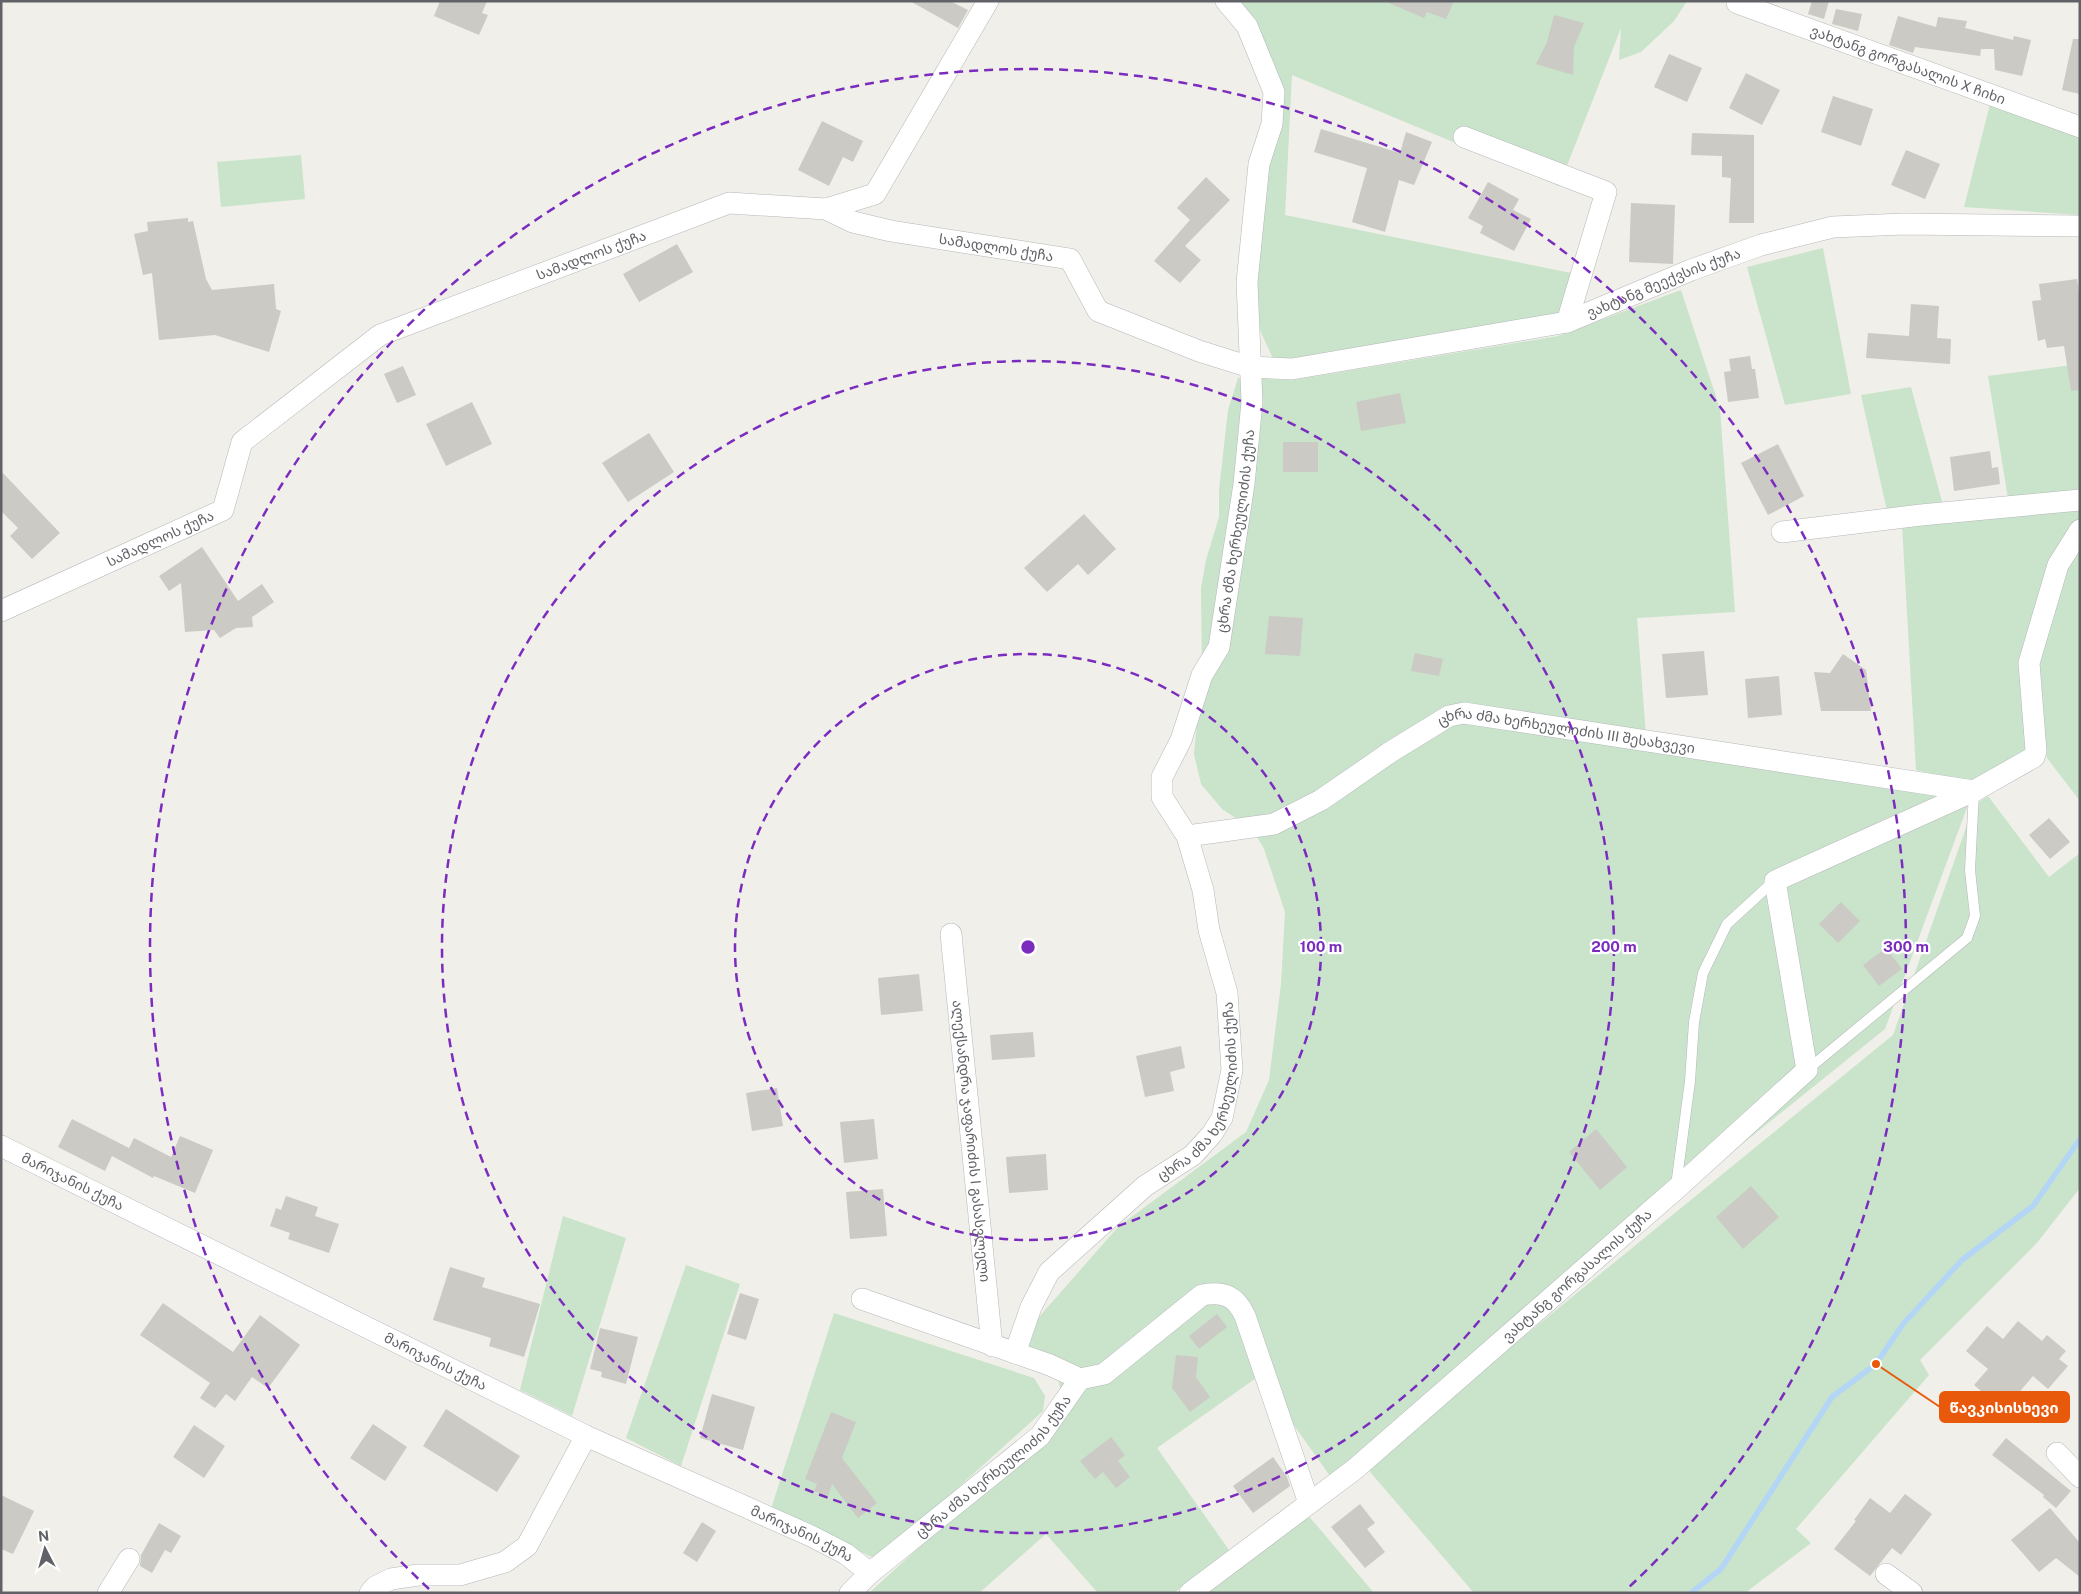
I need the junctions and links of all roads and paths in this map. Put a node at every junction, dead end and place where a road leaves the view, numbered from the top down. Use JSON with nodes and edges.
{"nodes":[{"id":1,"x":988,"y":1,"type":"edge"},
{"id":2,"x":1226,"y":1,"type":"edge"},
{"id":3,"x":1737,"y":3,"type":"dead end"},
{"id":4,"x":2080,"y":127,"type":"edge"},
{"id":5,"x":1464,"y":137,"type":"dead end"},
{"id":6,"x":826,"y":209,"type":"junction"},
{"id":7,"x":2080,"y":226,"type":"edge"},
{"id":8,"x":1566,"y":322,"type":"junction"},
{"id":9,"x":1250,"y":367,"type":"junction"},
{"id":10,"x":2080,"y":500,"type":"edge"},
{"id":11,"x":2080,"y":530,"type":"edge"},
{"id":12,"x":1782,"y":532,"type":"dead end"},
{"id":13,"x":1,"y":611,"type":"edge"},
{"id":14,"x":1974,"y":791,"type":"junction"},
{"id":15,"x":1187,"y":836,"type":"junction"},
{"id":16,"x":1775,"y":880,"type":"junction"},
{"id":17,"x":951,"y":934,"type":"dead end"},
{"id":18,"x":1807,"y":1070,"type":"junction"},
{"id":19,"x":1,"y":1146,"type":"edge"},
{"id":20,"x":1676,"y":1189,"type":"junction"},
{"id":21,"x":862,"y":1299,"type":"dead end"},
{"id":22,"x":992,"y":1346,"type":"junction"},
{"id":23,"x":1015,"y":1354,"type":"junction"},
{"id":24,"x":1080,"y":1379,"type":"junction"},
{"id":25,"x":586,"y":1436,"type":"junction"},
{"id":26,"x":2058,"y":1453,"type":"dead end"},
{"id":27,"x":2080,"y":1477,"type":"edge"},
{"id":28,"x":1309,"y":1504,"type":"junction"},
{"id":29,"x":129,"y":1559,"type":"dead end"},
{"id":30,"x":870,"y":1573,"type":"junction"},
{"id":31,"x":1886,"y":1574,"type":"dead end"},
{"id":32,"x":108,"y":1593,"type":"edge"},
{"id":33,"x":370,"y":1593,"type":"edge"},
{"id":34,"x":850,"y":1593,"type":"edge"},
{"id":35,"x":1190,"y":1593,"type":"edge"},
{"id":36,"x":1912,"y":1593,"type":"edge"}],
"edges":[{"from":1,"to":6,"type":"street"},
{"from":2,"to":9,"type":"street","name":"ცხრა ძმა ხერხეულიძის ქუჩა"},
{"from":3,"to":4,"type":"street","name":"ვახტანგ გორგასალის X ჩიხი"},
{"from":5,"to":8,"type":"street"},
{"from":6,"to":9,"type":"street","name":"სამადლოს ქუჩა"},
{"from":6,"to":13,"type":"street","name":"სამადლოს ქუჩა"},
{"from":7,"to":8,"type":"street","name":"ვახტანგ მეექვსის ქუჩა"},
{"from":8,"to":9,"type":"street","name":"ვახტანგ მეექვსის ქუჩა"},
{"from":9,"to":15,"type":"street","name":"ცხრა ძმა ხერხეულიძის ქუჩა"},
{"from":10,"to":12,"type":"street"},
{"from":11,"to":14,"type":"street"},
{"from":14,"to":15,"type":"street","name":"ცხრა ძმა ხერხეულიძის III შესახვევი"},
{"from":14,"to":16,"type":"street"},
{"from":14,"to":18,"type":"lane"},
{"from":15,"to":23,"type":"street","name":"ცხრა ძმა ხერხეულიძის ქუჩა"},
{"from":16,"to":18,"type":"street"},
{"from":16,"to":20,"type":"lane"},
{"from":17,"to":22,"type":"street","name":"ალექსანდრა ჯაფარიძის I გასასვლელი"},
{"from":18,"to":20,"type":"street","name":"ვახტანგ გორგასალის ქუჩა"},
{"from":19,"to":25,"type":"street","name":"მარიჯანის ქუჩა"},
{"from":20,"to":28,"type":"street","name":"ვახტანგ გორგასალის ქუჩა"},
{"from":21,"to":22,"type":"street","name":"ცხრა ძმა ხერხეულიძის ქუჩა"},
{"from":22,"to":23,"type":"street","name":"ცხრა ძმა ხერხეულიძის ქუჩა"},
{"from":23,"to":24,"type":"street","name":"ცხრა ძმა ხერხეულიძის ქუჩა"},
{"from":24,"to":28,"type":"street"},
{"from":24,"to":30,"type":"street","name":"ცხრა ძმა ხერხეულიძის ქუჩა"},
{"from":25,"to":30,"type":"street","name":"მარიჯანის ქუჩა"},
{"from":25,"to":33,"type":"street"},
{"from":26,"to":27,"type":"street"},
{"from":28,"to":35,"type":"street","name":"ვახტანგ გორგასალის ქუჩა"},
{"from":29,"to":32,"type":"street"},
{"from":30,"to":34,"type":"street","name":"ცხრა ძმა ხერხეულიძის ქუჩა"},
{"from":31,"to":36,"type":"street"}]}
